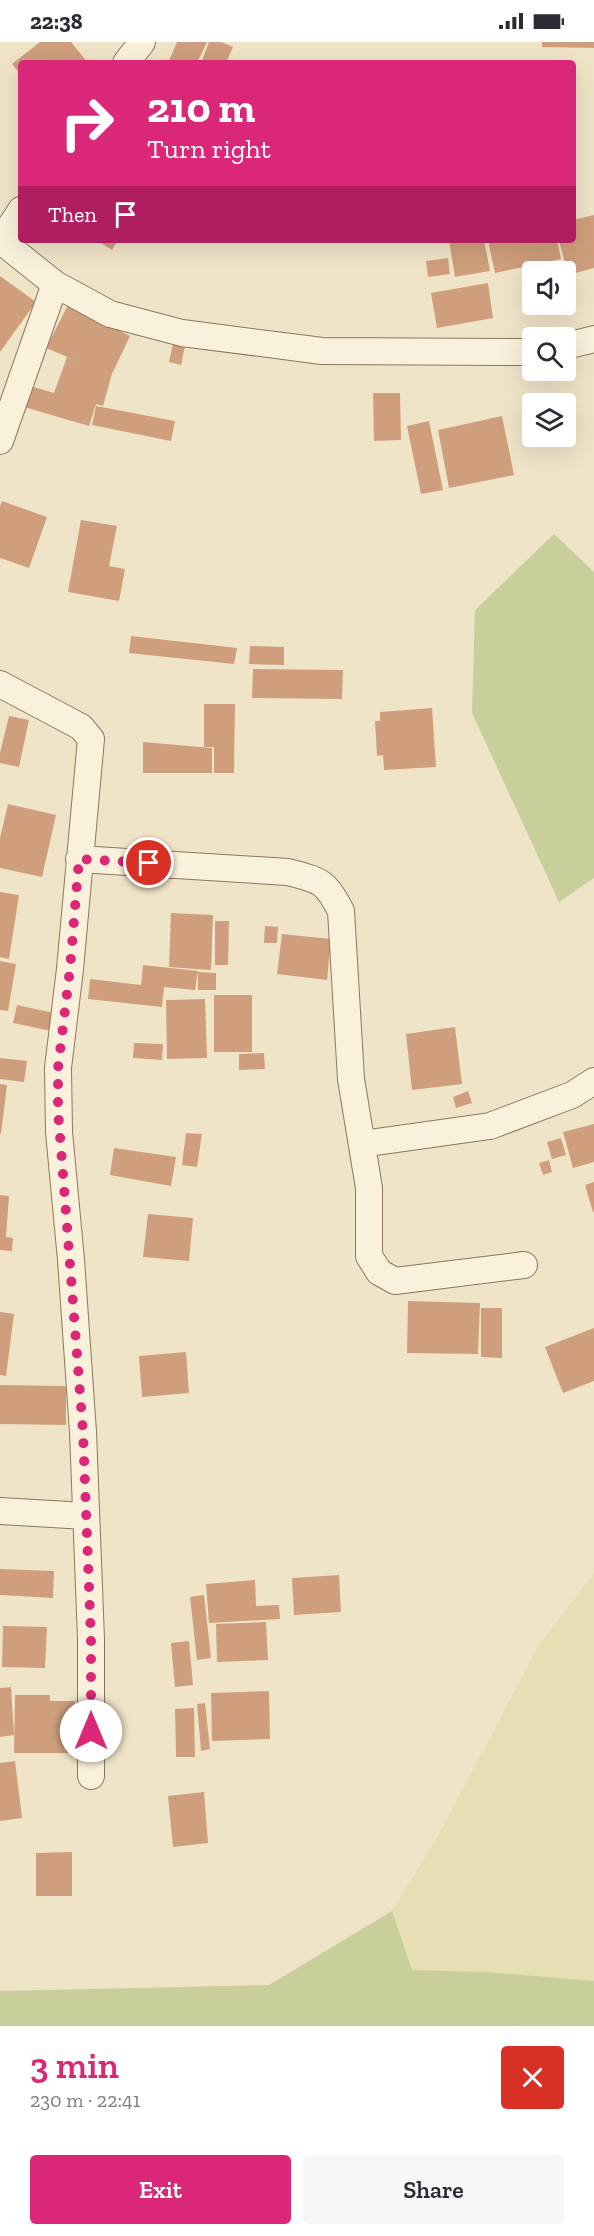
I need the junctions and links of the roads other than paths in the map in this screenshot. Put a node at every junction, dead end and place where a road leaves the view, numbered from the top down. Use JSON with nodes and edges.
{"nodes":[{"id":1,"x":142,"y":42,"type":"edge"},
{"id":2,"x":128,"y":60,"type":"edge"},
{"id":3,"x":18,"y":214,"type":"edge"},
{"id":4,"x":0,"y":241,"type":"edge"},
{"id":5,"x":55,"y":284,"type":"junction"},
{"id":6,"x":594,"y":339,"type":"edge"},
{"id":7,"x":576,"y":343,"type":"edge"},
{"id":8,"x":522,"y":352,"type":"edge"},
{"id":9,"x":0,"y":441,"type":"edge"},
{"id":10,"x":0,"y":684,"type":"edge"},
{"id":11,"x":79,"y":859,"type":"junction"},
{"id":12,"x":594,"y":1081,"type":"edge"},
{"id":13,"x":362,"y":1144,"type":"junction"},
{"id":14,"x":524,"y":1265,"type":"dead end"},
{"id":15,"x":0,"y":1511,"type":"edge"},
{"id":16,"x":86,"y":1516,"type":"junction"},
{"id":17,"x":91,"y":1776,"type":"dead end"}],
"edges":[{"from":1,"to":2,"type":"street"},
{"from":3,"to":4,"type":"street"},
{"from":4,"to":5,"type":"street"},
{"from":5,"to":8,"type":"street"},
{"from":5,"to":9,"type":"street"},
{"from":6,"to":7,"type":"street"},
{"from":10,"to":11,"type":"street"},
{"from":11,"to":13,"type":"street"},
{"from":11,"to":16,"type":"street"},
{"from":12,"to":13,"type":"street"},
{"from":13,"to":14,"type":"street"},
{"from":15,"to":16,"type":"street"},
{"from":16,"to":17,"type":"street"}]}
